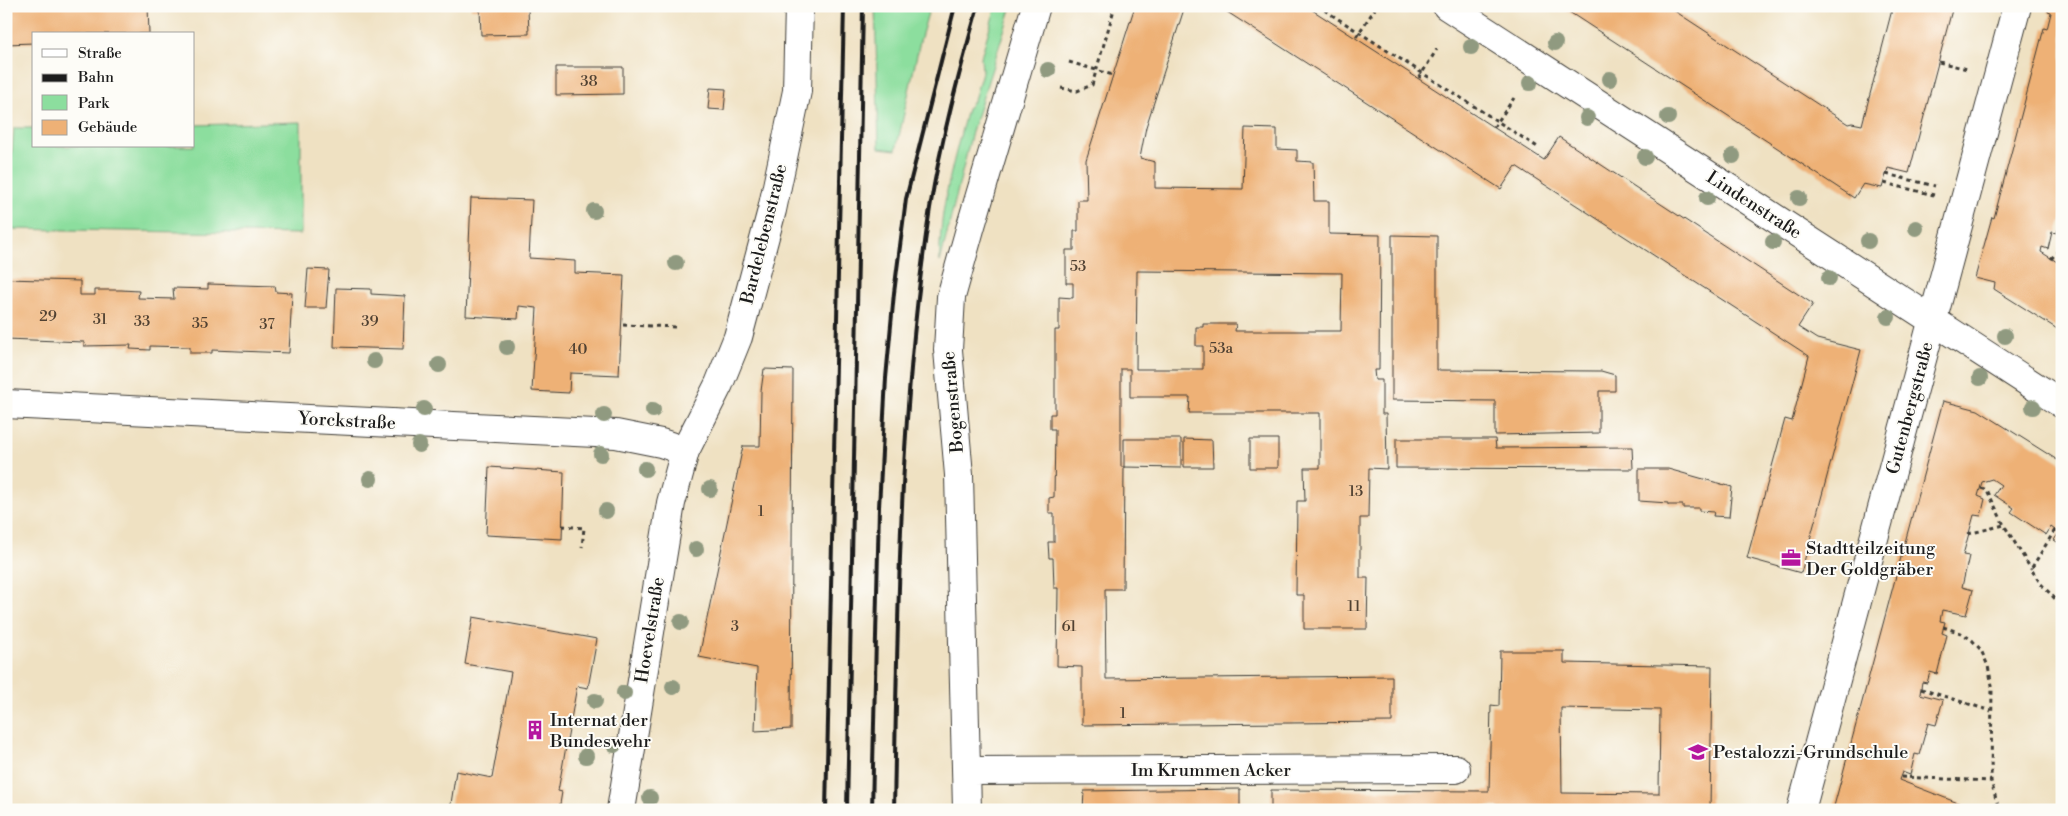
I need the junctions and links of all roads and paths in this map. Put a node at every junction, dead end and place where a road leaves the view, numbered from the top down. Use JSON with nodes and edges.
{"nodes":[{"id":1,"x":799,"y":6,"type":"edge"},
{"id":2,"x":1036,"y":6,"type":"edge"},
{"id":3,"x":1115,"y":6,"type":"edge"},
{"id":4,"x":1318,"y":6,"type":"edge"},
{"id":5,"x":2018,"y":6,"type":"edge"},
{"id":6,"x":1450,"y":7,"type":"edge"},
{"id":7,"x":1375,"y":9,"type":"dead end"},
{"id":8,"x":1359,"y":32,"type":"junction"},
{"id":9,"x":1356,"y":37,"type":"dead end"},
{"id":10,"x":1437,"y":49,"type":"dead end"},
{"id":11,"x":1070,"y":62,"type":"dead end"},
{"id":12,"x":1939,"y":62,"type":"dead end"},
{"id":13,"x":1096,"y":70,"type":"junction"},
{"id":14,"x":1972,"y":70,"type":"dead end"},
{"id":15,"x":1422,"y":73,"type":"junction"},
{"id":16,"x":1113,"y":75,"type":"dead end"},
{"id":17,"x":1419,"y":78,"type":"dead end"},
{"id":18,"x":1061,"y":88,"type":"dead end"},
{"id":19,"x":1514,"y":98,"type":"dead end"},
{"id":20,"x":1498,"y":122,"type":"junction"},
{"id":21,"x":1494,"y":127,"type":"dead end"},
{"id":22,"x":1539,"y":148,"type":"dead end"},
{"id":23,"x":1886,"y":174,"type":"dead end"},
{"id":24,"x":1914,"y":181,"type":"junction"},
{"id":25,"x":1884,"y":183,"type":"dead end"},
{"id":26,"x":1941,"y":188,"type":"dead end"},
{"id":27,"x":1912,"y":190,"type":"junction"},
{"id":28,"x":1938,"y":196,"type":"dead end"},
{"id":29,"x":2062,"y":246,"type":"edge"},
{"id":30,"x":2051,"y":259,"type":"dead end"},
{"id":31,"x":1933,"y":321,"type":"junction"},
{"id":32,"x":623,"y":325,"type":"dead end"},
{"id":33,"x":678,"y":327,"type":"dead end"},
{"id":34,"x":6,"y":404,"type":"edge"},
{"id":35,"x":2062,"y":404,"type":"edge"},
{"id":36,"x":685,"y":452,"type":"junction"},
{"id":37,"x":1980,"y":488,"type":"dead end"},
{"id":38,"x":2004,"y":525,"type":"junction"},
{"id":39,"x":562,"y":526,"type":"dead end"},
{"id":40,"x":2055,"y":530,"type":"dead end"},
{"id":41,"x":1968,"y":534,"type":"dead end"},
{"id":42,"x":582,"y":547,"type":"dead end"},
{"id":43,"x":2031,"y":569,"type":"junction"},
{"id":44,"x":2062,"y":606,"type":"edge"},
{"id":45,"x":1944,"y":626,"type":"dead end"},
{"id":46,"x":1922,"y":689,"type":"dead end"},
{"id":47,"x":1991,"y":711,"type":"junction"},
{"id":48,"x":1456,"y":769,"type":"dead end"},
{"id":49,"x":967,"y":771,"type":"junction"},
{"id":50,"x":1900,"y":777,"type":"dead end"},
{"id":51,"x":1991,"y":781,"type":"junction"},
{"id":52,"x":621,"y":810,"type":"edge"},
{"id":53,"x":967,"y":810,"type":"edge"},
{"id":54,"x":1801,"y":810,"type":"edge"},
{"id":55,"x":1999,"y":810,"type":"edge"}],
"edges":[{"from":1,"to":36,"type":"street","name":"Bardelebenstraße"},
{"from":2,"to":49,"type":"street","name":"Bogenstraße"},
{"from":3,"to":13,"type":"path"},
{"from":4,"to":8,"type":"path"},
{"from":5,"to":31,"type":"street","name":"Gutenbergstraße"},
{"from":6,"to":31,"type":"street","name":"Lindenstraße"},
{"from":7,"to":8,"type":"path"},
{"from":8,"to":9,"type":"path"},
{"from":8,"to":15,"type":"path"},
{"from":10,"to":15,"type":"path"},
{"from":11,"to":13,"type":"path"},
{"from":12,"to":14,"type":"path"},
{"from":13,"to":16,"type":"path"},
{"from":13,"to":18,"type":"path"},
{"from":15,"to":17,"type":"path"},
{"from":15,"to":20,"type":"path"},
{"from":19,"to":20,"type":"path"},
{"from":20,"to":21,"type":"path"},
{"from":20,"to":22,"type":"path"},
{"from":23,"to":24,"type":"path"},
{"from":24,"to":26,"type":"path"},
{"from":24,"to":27,"type":"path"},
{"from":25,"to":27,"type":"path"},
{"from":27,"to":28,"type":"path"},
{"from":29,"to":30,"type":"path"},
{"from":31,"to":35,"type":"street","name":"Lindenstraße"},
{"from":31,"to":54,"type":"street","name":"Gutenbergstraße"},
{"from":32,"to":33,"type":"path"},
{"from":34,"to":36,"type":"street","name":"Yorckstraße"},
{"from":36,"to":52,"type":"street","name":"Hoevelstraße"},
{"from":37,"to":38,"type":"path"},
{"from":38,"to":41,"type":"path"},
{"from":38,"to":43,"type":"path"},
{"from":39,"to":42,"type":"path"},
{"from":40,"to":43,"type":"path"},
{"from":43,"to":44,"type":"path"},
{"from":45,"to":47,"type":"path"},
{"from":46,"to":47,"type":"path"},
{"from":47,"to":51,"type":"path"},
{"from":48,"to":49,"type":"street","name":"Im Krummen Acker"},
{"from":49,"to":53,"type":"street","name":"Bogenstraße"},
{"from":50,"to":51,"type":"path"},
{"from":51,"to":55,"type":"path"}]}
